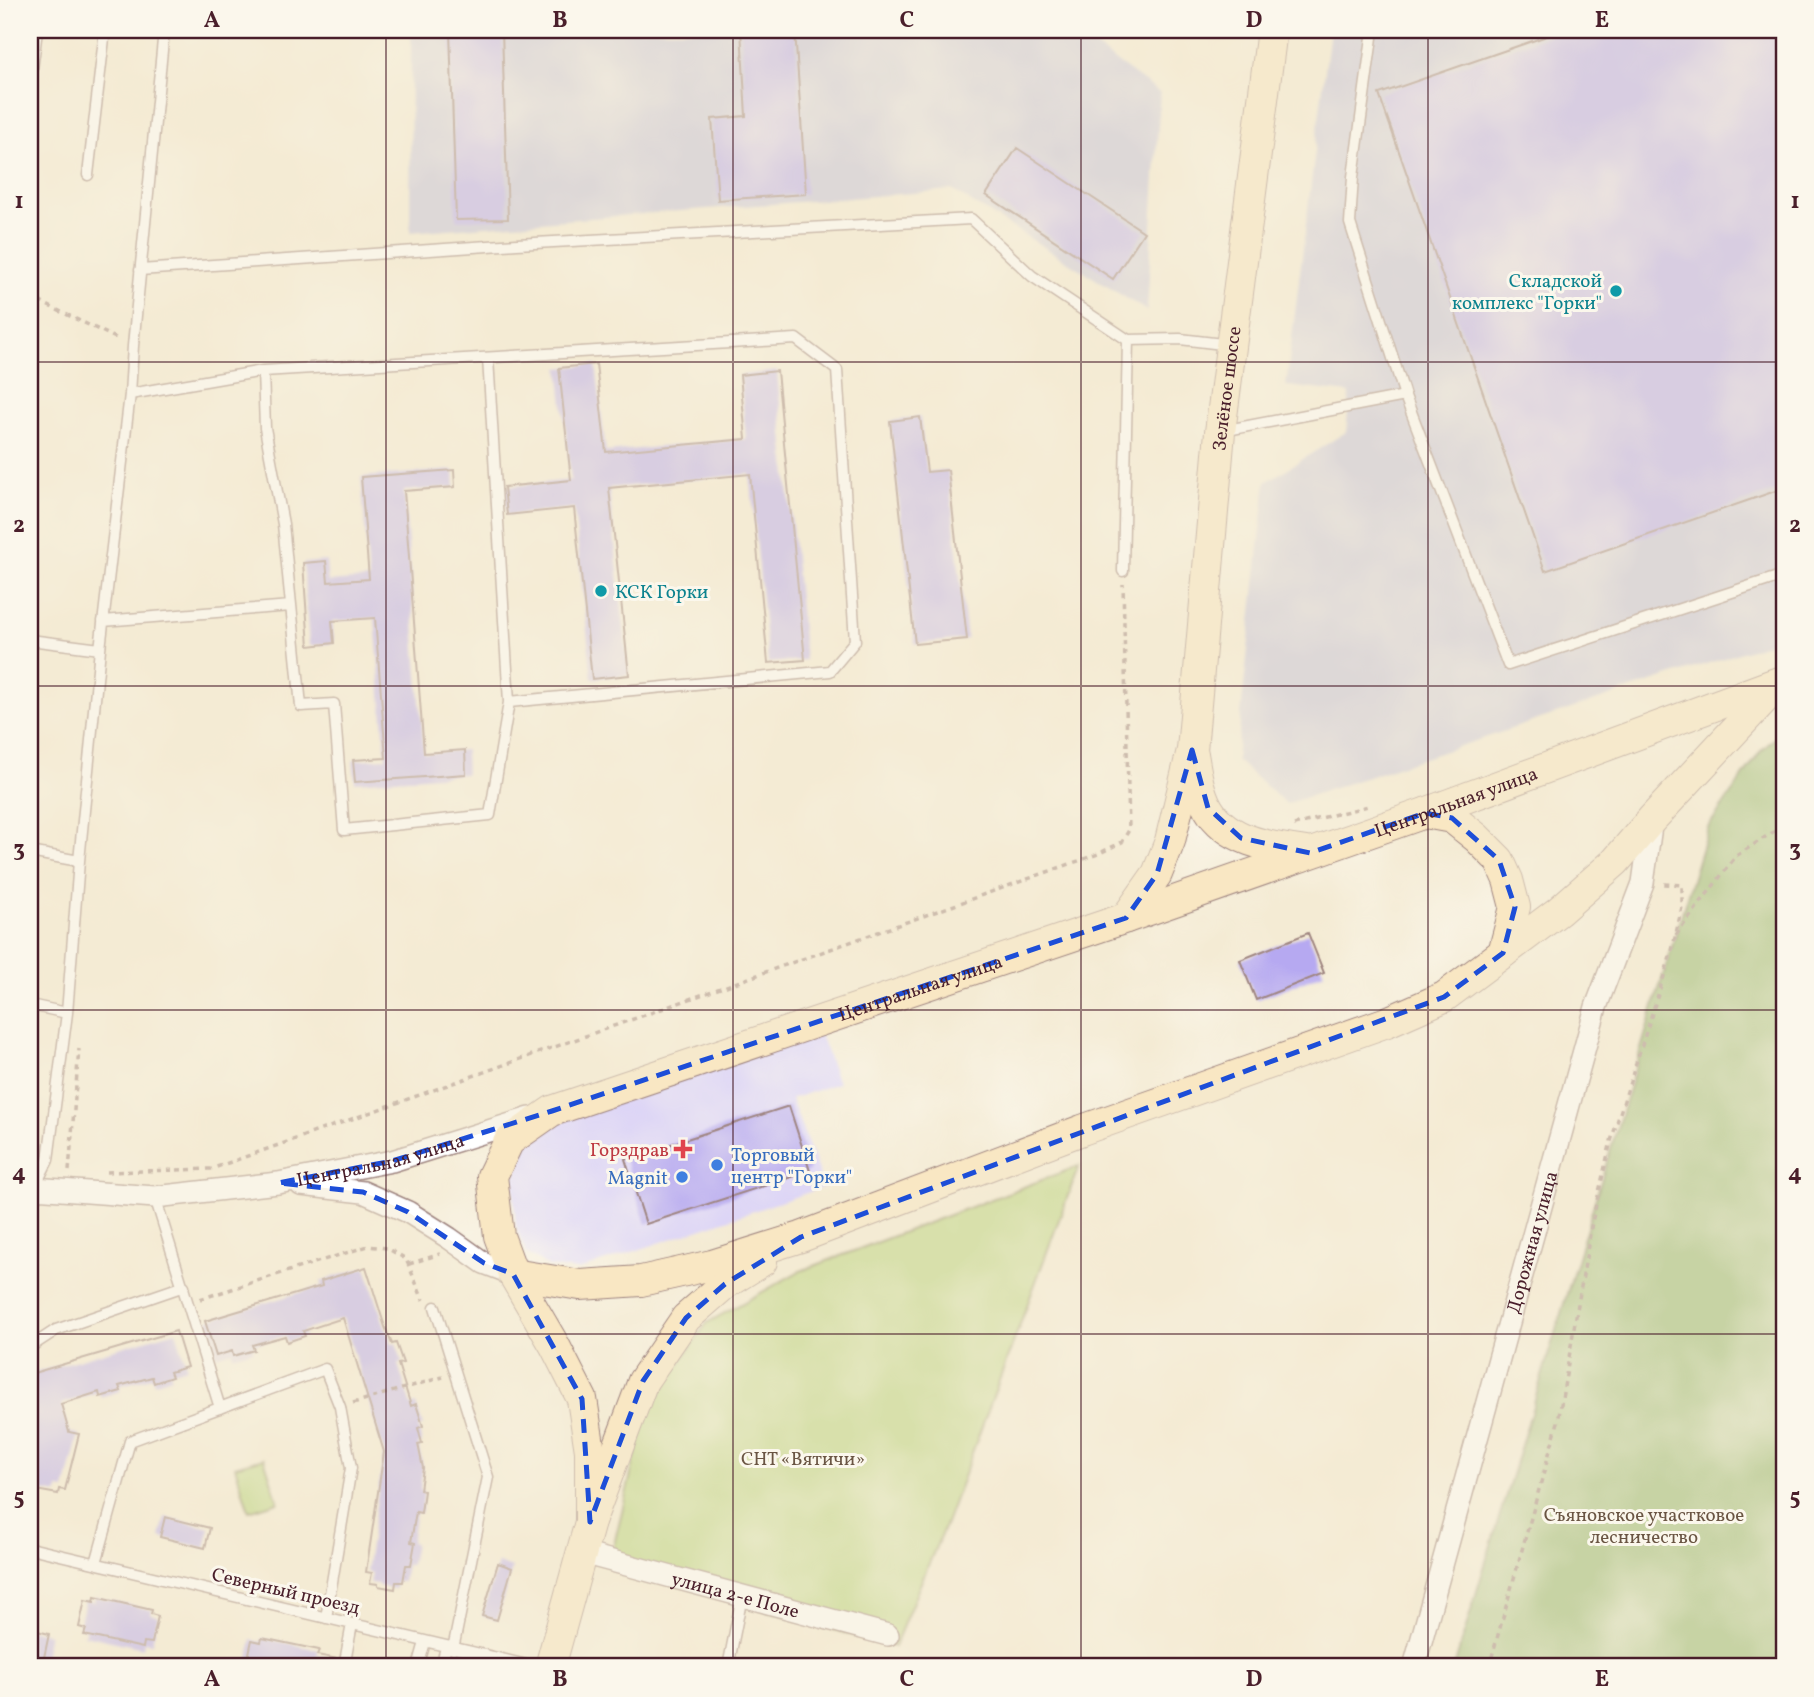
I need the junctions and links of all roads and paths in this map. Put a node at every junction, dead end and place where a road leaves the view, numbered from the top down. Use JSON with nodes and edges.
{"nodes":[{"id":1,"x":37,"y":30,"type":"edge"},
{"id":2,"x":105,"y":30,"type":"edge"},
{"id":3,"x":164,"y":30,"type":"edge"},
{"id":4,"x":1272,"y":30,"type":"edge"},
{"id":5,"x":1373,"y":30,"type":"edge"},
{"id":6,"x":30,"y":86,"type":"edge"},
{"id":7,"x":88,"y":175,"type":"dead end"},
{"id":8,"x":140,"y":270,"type":"junction"},
{"id":9,"x":30,"y":297,"type":"edge"},
{"id":10,"x":1128,"y":340,"type":"junction"},
{"id":11,"x":1231,"y":345,"type":"junction"},
{"id":12,"x":133,"y":346,"type":"junction"},
{"id":13,"x":488,"y":358,"type":"junction"},
{"id":14,"x":263,"y":371,"type":"junction"},
{"id":15,"x":130,"y":394,"type":"junction"},
{"id":16,"x":1405,"y":396,"type":"junction"},
{"id":17,"x":1220,"y":432,"type":"junction"},
{"id":18,"x":1123,"y":571,"type":"joint"},
{"id":19,"x":1784,"y":575,"type":"edge"},
{"id":20,"x":291,"y":606,"type":"junction"},
{"id":21,"x":103,"y":621,"type":"junction"},
{"id":22,"x":30,"y":640,"type":"edge"},
{"id":23,"x":100,"y":649,"type":"junction"},
{"id":24,"x":1782,"y":681,"type":"edge"},
{"id":25,"x":509,"y":702,"type":"junction"},
{"id":26,"x":1192,"y":750,"type":"junction"},
{"id":27,"x":1374,"y":805,"type":"dead end"},
{"id":28,"x":1424,"y":813,"type":"junction"},
{"id":29,"x":1652,"y":819,"type":"junction"},
{"id":30,"x":1294,"y":825,"type":"dead end"},
{"id":31,"x":1784,"y":825,"type":"edge"},
{"id":32,"x":30,"y":852,"type":"edge"},
{"id":33,"x":1310,"y":853,"type":"junction"},
{"id":34,"x":79,"y":861,"type":"junction"},
{"id":35,"x":1643,"y":883,"type":"junction"},
{"id":36,"x":1126,"y":918,"type":"junction"},
{"id":37,"x":1675,"y":936,"type":"junction"},
{"id":38,"x":1503,"y":953,"type":"junction"},
{"id":39,"x":30,"y":1005,"type":"edge"},
{"id":40,"x":67,"y":1013,"type":"junction"},
{"id":41,"x":552,"y":1111,"type":"junction"},
{"id":42,"x":107,"y":1172,"type":"dead end"},
{"id":43,"x":278,"y":1182,"type":"junction"},
{"id":44,"x":31,"y":1191,"type":"edge"},
{"id":45,"x":155,"y":1197,"type":"junction"},
{"id":46,"x":801,"y":1237,"type":"junction"},
{"id":47,"x":513,"y":1275,"type":"junction"},
{"id":48,"x":184,"y":1286,"type":"junction"},
{"id":49,"x":188,"y":1302,"type":"junction"},
{"id":50,"x":435,"y":1307,"type":"joint"},
{"id":51,"x":30,"y":1347,"type":"edge"},
{"id":52,"x":455,"y":1374,"type":"junction"},
{"id":53,"x":340,"y":1407,"type":"junction"},
{"id":54,"x":220,"y":1408,"type":"junction"},
{"id":55,"x":590,"y":1522,"type":"junction"},
{"id":56,"x":30,"y":1548,"type":"edge"},
{"id":57,"x":582,"y":1553,"type":"junction"},
{"id":58,"x":96,"y":1563,"type":"junction"},
{"id":59,"x":742,"y":1596,"type":"junction"},
{"id":60,"x":326,"y":1618,"type":"junction"},
{"id":61,"x":352,"y":1624,"type":"junction"},
{"id":62,"x":888,"y":1634,"type":"dead end"},
{"id":63,"x":425,"y":1642,"type":"junction"},
{"id":64,"x":450,"y":1648,"type":"junction"},
{"id":65,"x":344,"y":1667,"type":"edge"},
{"id":66,"x":418,"y":1667,"type":"edge"},
{"id":67,"x":441,"y":1667,"type":"edge"},
{"id":68,"x":535,"y":1667,"type":"edge"},
{"id":69,"x":550,"y":1667,"type":"edge"},
{"id":70,"x":728,"y":1667,"type":"edge"},
{"id":71,"x":1414,"y":1667,"type":"edge"},
{"id":72,"x":1489,"y":1667,"type":"edge"}],
"edges":[{"from":1,"to":6,"type":"lane"},
{"from":2,"to":7,"type":"lane"},
{"from":3,"to":8,"type":"lane"},
{"from":4,"to":11,"type":"main road","name":"Зелёное шоссе"},
{"from":5,"to":16,"type":"lane"},
{"from":8,"to":10,"type":"lane"},
{"from":8,"to":12,"type":"lane"},
{"from":9,"to":12,"type":"path"},
{"from":10,"to":11,"type":"lane"},
{"from":10,"to":18,"type":"lane"},
{"from":11,"to":17,"type":"main road","name":"Зелёное шоссе"},
{"from":12,"to":15,"type":"lane"},
{"from":13,"to":14,"type":"lane"},
{"from":13,"to":25,"type":"lane"},
{"from":13,"to":25,"type":"lane"},
{"from":14,"to":15,"type":"lane"},
{"from":14,"to":20,"type":"lane"},
{"from":15,"to":21,"type":"lane"},
{"from":16,"to":17,"type":"lane"},
{"from":16,"to":19,"type":"lane"},
{"from":17,"to":26,"type":"main road","name":"Зелёное шоссе"},
{"from":18,"to":42,"type":"path"},
{"from":20,"to":21,"type":"lane"},
{"from":20,"to":25,"type":"lane"},
{"from":21,"to":23,"type":"lane"},
{"from":22,"to":23,"type":"lane"},
{"from":23,"to":34,"type":"lane"},
{"from":24,"to":28,"type":"main road","name":"Центральная улица"},
{"from":24,"to":29,"type":"main road"},
{"from":26,"to":33,"type":"main road"},
{"from":26,"to":36,"type":"main road"},
{"from":27,"to":30,"type":"path"},
{"from":28,"to":33,"type":"main road","name":"Центральная улица"},
{"from":28,"to":38,"type":"main road"},
{"from":29,"to":35,"type":"street","name":"Дорожная улица"},
{"from":29,"to":38,"type":"main road"},
{"from":31,"to":37,"type":"path"},
{"from":32,"to":34,"type":"lane"},
{"from":33,"to":36,"type":"main road","name":"Центральная улица"},
{"from":34,"to":40,"type":"lane"},
{"from":35,"to":37,"type":"path"},
{"from":35,"to":71,"type":"street","name":"Дорожная улица"},
{"from":36,"to":41,"type":"main road","name":"Центральная улица"},
{"from":37,"to":72,"type":"path"},
{"from":38,"to":46,"type":"main road"},
{"from":39,"to":40,"type":"lane"},
{"from":40,"to":44,"type":"lane"},
{"from":41,"to":43,"type":"street","name":"Центральная улица"},
{"from":41,"to":47,"type":"main road"},
{"from":43,"to":45,"type":"street","name":"Центральная улица"},
{"from":43,"to":47,"type":"street"},
{"from":44,"to":45,"type":"street","name":"Центральная улица"},
{"from":45,"to":48,"type":"lane"},
{"from":46,"to":47,"type":"main road"},
{"from":46,"to":55,"type":"main road"},
{"from":47,"to":55,"type":"main road"},
{"from":48,"to":49,"type":"lane"},
{"from":48,"to":51,"type":"lane"},
{"from":49,"to":50,"type":"path"},
{"from":49,"to":54,"type":"lane"},
{"from":50,"to":52,"type":"lane"},
{"from":52,"to":53,"type":"path"},
{"from":52,"to":64,"type":"lane"},
{"from":53,"to":54,"type":"lane"},
{"from":53,"to":60,"type":"lane"},
{"from":54,"to":58,"type":"lane"},
{"from":55,"to":57,"type":"main road"},
{"from":56,"to":58,"type":"lane","name":"Северный проезд"},
{"from":57,"to":59,"type":"street","name":"улица 2-е Поле"},
{"from":57,"to":69,"type":"main road"},
{"from":58,"to":60,"type":"lane","name":"Северный проезд"},
{"from":59,"to":62,"type":"street","name":"улица 2-е Поле"},
{"from":59,"to":70,"type":"lane"},
{"from":60,"to":61,"type":"lane","name":"Северный проезд"},
{"from":61,"to":63,"type":"lane","name":"Северный проезд"},
{"from":61,"to":65,"type":"lane"},
{"from":63,"to":64,"type":"lane","name":"Северный проезд"},
{"from":63,"to":66,"type":"lane"},
{"from":64,"to":67,"type":"lane"},
{"from":64,"to":68,"type":"lane","name":"Северный проезд"}]}
